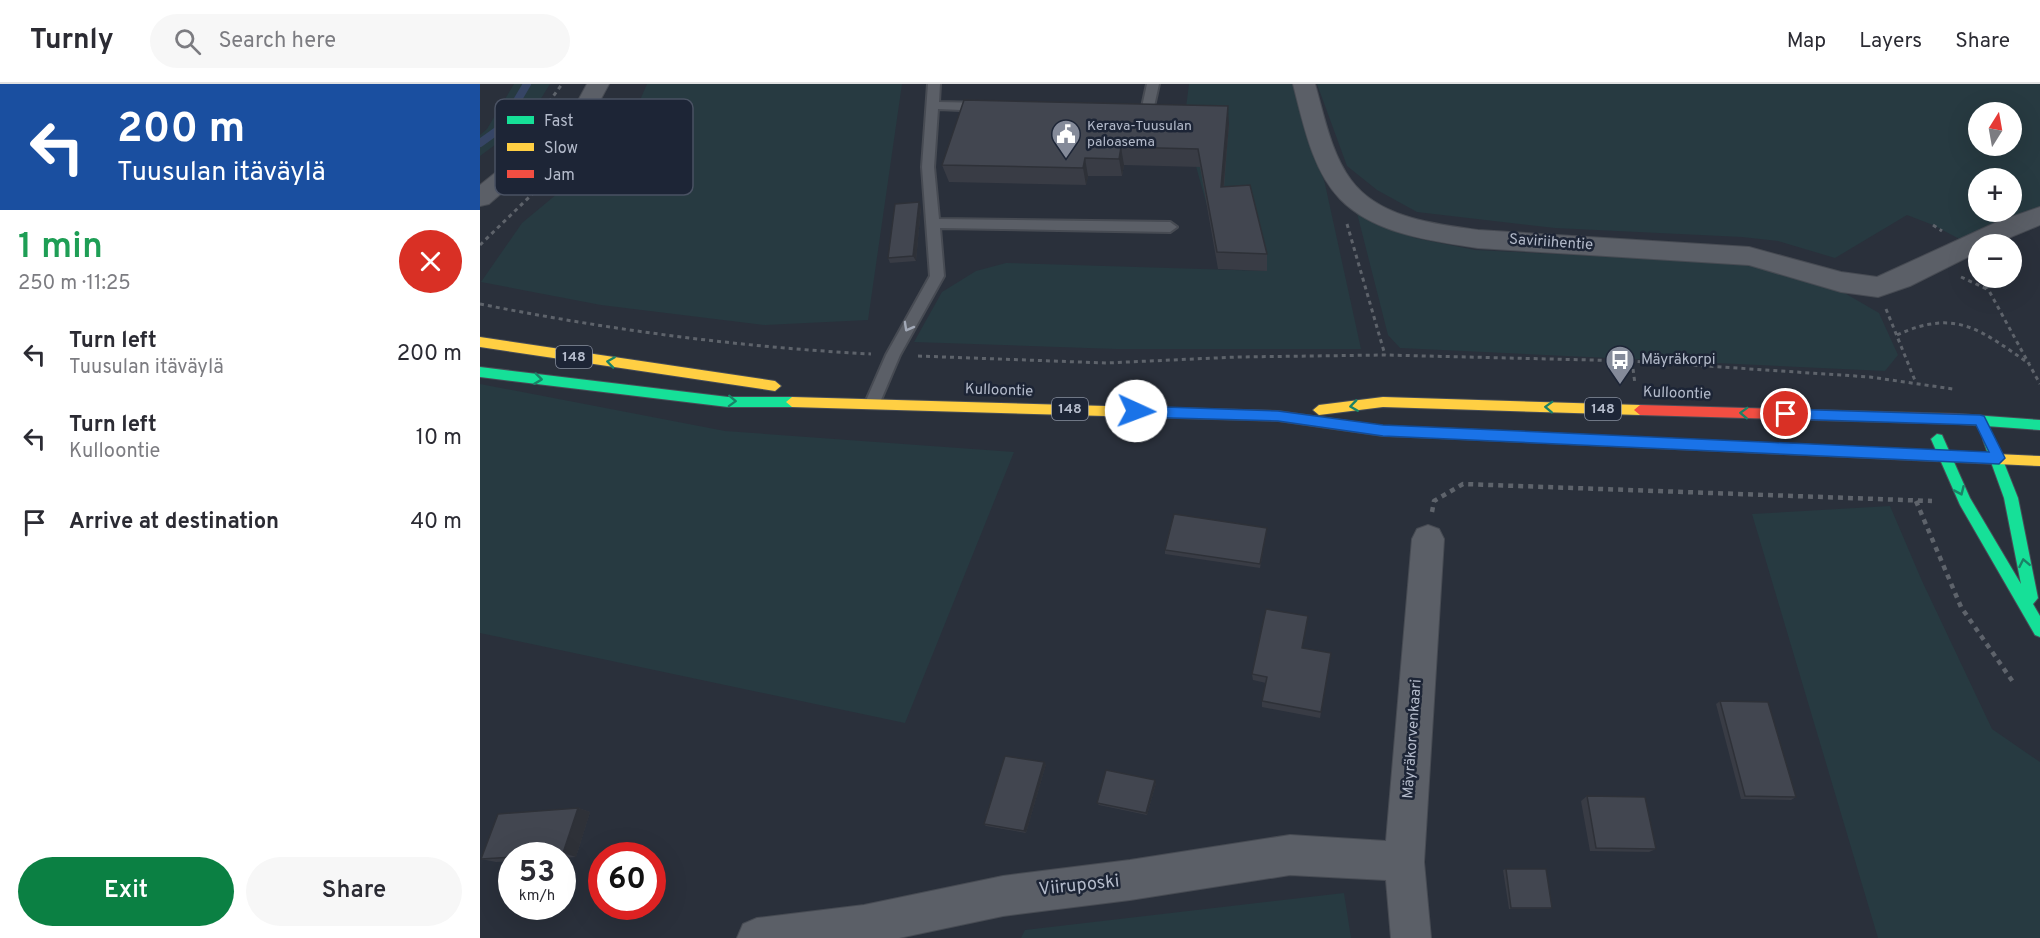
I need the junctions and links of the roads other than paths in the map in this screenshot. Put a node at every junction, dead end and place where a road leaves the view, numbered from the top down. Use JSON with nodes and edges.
{"nodes":[{"id":1,"x":598,"y":84,"type":"edge"},
{"id":2,"x":934,"y":84,"type":"edge"},
{"id":3,"x":1153,"y":84,"type":"edge"},
{"id":4,"x":1304,"y":84,"type":"edge"},
{"id":5,"x":590,"y":99,"type":"edge"},
{"id":6,"x":933,"y":105,"type":"junction"},
{"id":7,"x":992,"y":107,"type":"edge"},
{"id":8,"x":1124,"y":111,"type":"edge"},
{"id":9,"x":501,"y":195,"type":"edge"},
{"id":10,"x":481,"y":209,"type":"edge"},
{"id":11,"x":2040,"y":216,"type":"edge"},
{"id":12,"x":933,"y":222,"type":"junction"},
{"id":13,"x":1170,"y":227,"type":"dead end"},
{"id":14,"x":480,"y":342,"type":"edge"},
{"id":15,"x":480,"y":372,"type":"edge"},
{"id":16,"x":868,"y":403,"type":"junction"},
{"id":17,"x":1278,"y":416,"type":"junction"},
{"id":18,"x":1928,"y":418,"type":"junction"},
{"id":19,"x":1980,"y":420,"type":"junction"},
{"id":20,"x":2040,"y":425,"type":"edge"},
{"id":21,"x":1945,"y":456,"type":"junction"},
{"id":22,"x":1999,"y":458,"type":"junction"},
{"id":23,"x":2040,"y":461,"type":"edge"},
{"id":24,"x":1428,"y":539,"type":"road end"},
{"id":25,"x":2038,"y":625,"type":"edge"},
{"id":26,"x":1404,"y":862,"type":"junction"},
{"id":27,"x":756,"y":938,"type":"edge"},
{"id":28,"x":1411,"y":938,"type":"edge"}],
"edges":[{"from":1,"to":5,"type":"street"},
{"from":2,"to":6,"type":"lane"},
{"from":3,"to":8,"type":"lane"},
{"from":4,"to":11,"type":"street","name":"Saviriihentie"},
{"from":6,"to":7,"type":"lane"},
{"from":6,"to":12,"type":"lane"},
{"from":9,"to":10,"type":"street"},
{"from":12,"to":13,"type":"lane"},
{"from":12,"to":16,"type":"lane","one_way":true},
{"from":16,"to":14,"type":"main road","name":"Kulloontie","number":"148","one_way":true},
{"from":15,"to":16,"type":"main road","name":"Kulloontie","number":"148","one_way":true},
{"from":16,"to":17,"type":"main road","name":"Kulloontie","number":"148"},
{"from":18,"to":17,"type":"main road","name":"Kulloontie","number":"148","one_way":true},
{"from":17,"to":21,"type":"main road","name":"Kulloontie","number":"148"},
{"from":18,"to":19,"type":"main road","name":"Kulloontie","number":"148"},
{"from":18,"to":21,"type":"main road"},
{"from":19,"to":20,"type":"main road","name":"Kulloontie","number":"148"},
{"from":19,"to":22,"type":"main road"},
{"from":21,"to":22,"type":"main road","name":"Kulloontie","number":"148"},
{"from":21,"to":25,"type":"main road","one_way":true},
{"from":22,"to":23,"type":"main road","name":"Kulloontie","number":"148"},
{"from":25,"to":22,"type":"main road","one_way":true},
{"from":24,"to":26,"type":"street","name":"Mäyräkorvenkaari"},
{"from":26,"to":27,"type":"street","name":"Viiruposki"},
{"from":26,"to":28,"type":"street","name":"Mäyräkorvenkaari"}]}
